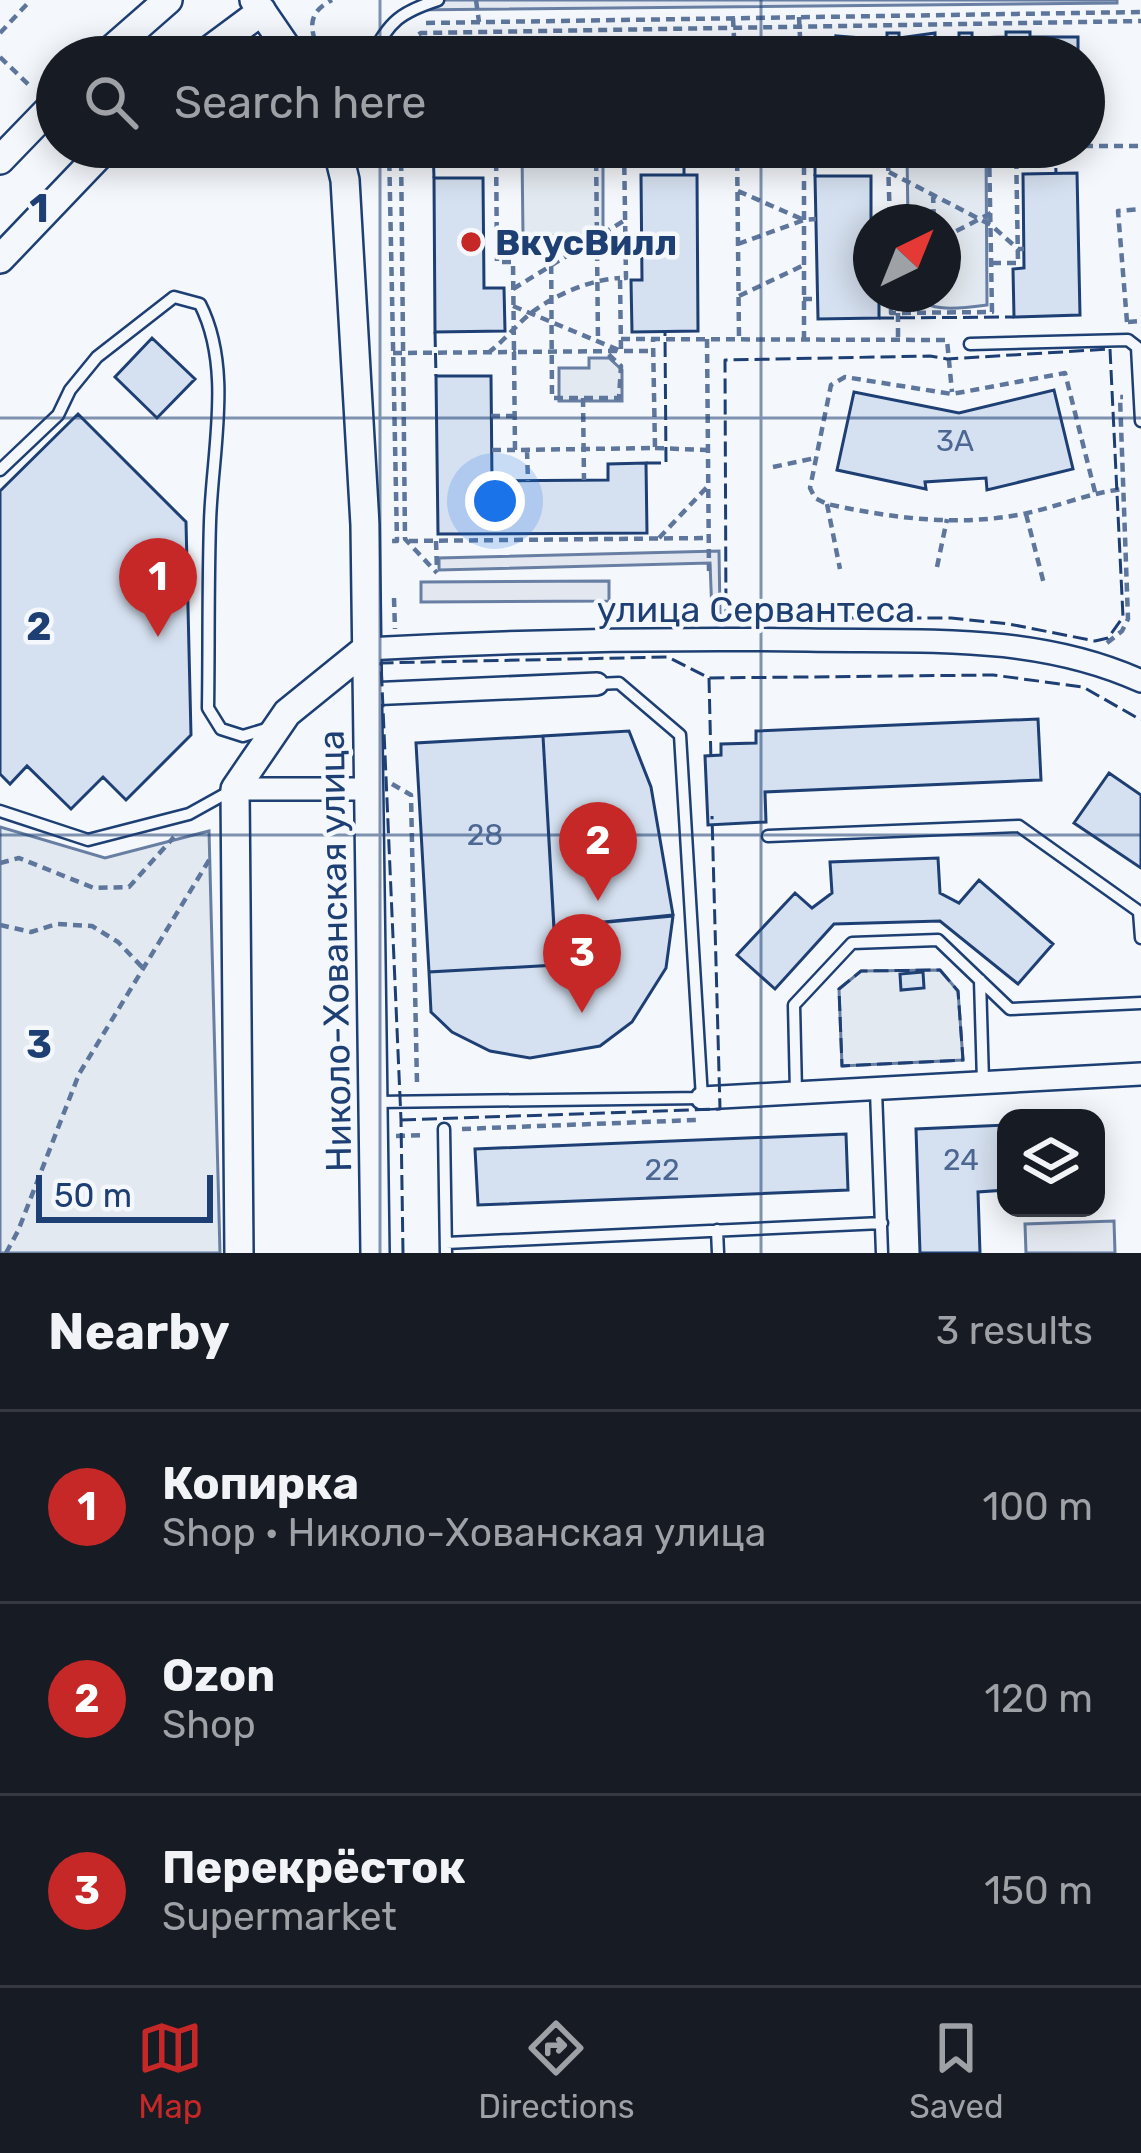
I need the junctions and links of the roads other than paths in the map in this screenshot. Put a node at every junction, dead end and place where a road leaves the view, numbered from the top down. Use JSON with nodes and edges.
{"nodes":[{"id":1,"x":168,"y":0,"type":"edge"},
{"id":2,"x":438,"y":0,"type":"edge"},
{"id":3,"x":265,"y":4,"type":"edge"},
{"id":4,"x":127,"y":36,"type":"edge"},
{"id":5,"x":226,"y":36,"type":"edge"},
{"id":6,"x":292,"y":36,"type":"edge"},
{"id":7,"x":383,"y":36,"type":"edge"},
{"id":8,"x":36,"y":107,"type":"edge"},
{"id":9,"x":0,"y":160,"type":"edge"},
{"id":10,"x":87,"y":168,"type":"edge"},
{"id":11,"x":342,"y":168,"type":"edge"},
{"id":12,"x":348,"y":168,"type":"edge"},
{"id":13,"x":345,"y":180,"type":"junction"},
{"id":14,"x":0,"y":259,"type":"edge"},
{"id":15,"x":970,"y":344,"type":"dead end"},
{"id":16,"x":1140,"y":396,"type":"edge"},
{"id":17,"x":1141,"y":421,"type":"edge"},
{"id":18,"x":0,"y":470,"type":"edge"},
{"id":19,"x":366,"y":649,"type":"junction"},
{"id":20,"x":1140,"y":677,"type":"edge"},
{"id":21,"x":597,"y":684,"type":"joint"},
{"id":22,"x":368,"y":694,"type":"junction"},
{"id":23,"x":287,"y":713,"type":"junction"},
{"id":24,"x":380,"y":787,"type":"junction"},
{"id":25,"x":235,"y":789,"type":"junction"},
{"id":26,"x":0,"y":811,"type":"edge"},
{"id":27,"x":768,"y":836,"type":"dead end"},
{"id":28,"x":1140,"y":912,"type":"edge"},
{"id":29,"x":1141,"y":938,"type":"edge"},
{"id":30,"x":980,"y":980,"type":"junction"},
{"id":31,"x":1141,"y":1003,"type":"edge"},
{"id":32,"x":1141,"y":1074,"type":"edge"},
{"id":33,"x":983,"y":1084,"type":"junction"},
{"id":34,"x":876,"y":1091,"type":"junction"},
{"id":35,"x":796,"y":1095,"type":"junction"},
{"id":36,"x":382,"y":1102,"type":"junction"},
{"id":37,"x":698,"y":1109,"type":"junction"},
{"id":38,"x":444,"y":1131,"type":"road end"},
{"id":39,"x":882,"y":1222,"type":"junction"},
{"id":40,"x":717,"y":1230,"type":"junction"},
{"id":41,"x":446,"y":1248,"type":"edge"},
{"id":42,"x":239,"y":1253,"type":"edge"},
{"id":43,"x":375,"y":1253,"type":"edge"},
{"id":44,"x":718,"y":1253,"type":"edge"},
{"id":45,"x":882,"y":1253,"type":"edge"}],
"edges":[{"from":1,"to":4,"type":"street"},
{"from":2,"to":7,"type":"lane"},
{"from":3,"to":5,"type":"street"},
{"from":3,"to":6,"type":"street"},
{"from":8,"to":9,"type":"street"},
{"from":10,"to":14,"type":"street"},
{"from":11,"to":13,"type":"street","name":"Николо-Хованская улица"},
{"from":12,"to":13,"type":"lane"},
{"from":13,"to":19,"type":"street","name":"Николо-Хованская улица"},
{"from":15,"to":16,"type":"lane"},
{"from":16,"to":17,"type":"lane"},
{"from":18,"to":23,"type":"lane"},
{"from":19,"to":20,"type":"street","name":"улица Сервантеса"},
{"from":19,"to":22,"type":"street","name":"Николо-Хованская улица"},
{"from":19,"to":23,"type":"street","name":"Николо-Хованская улица"},
{"from":21,"to":22,"type":"street"},
{"from":21,"to":37,"type":"lane"},
{"from":22,"to":24,"type":"street","name":"Николо-Хованская улица"},
{"from":23,"to":25,"type":"street","name":"Николо-Хованская улица"},
{"from":24,"to":25,"type":"street"},
{"from":24,"to":36,"type":"street","name":"Николо-Хованская улица"},
{"from":25,"to":26,"type":"lane"},
{"from":25,"to":42,"type":"street"},
{"from":27,"to":28,"type":"lane"},
{"from":28,"to":29,"type":"lane"},
{"from":30,"to":31,"type":"lane"},
{"from":30,"to":33,"type":"lane"},
{"from":30,"to":35,"type":"lane"},
{"from":32,"to":33,"type":"street"},
{"from":33,"to":34,"type":"street"},
{"from":34,"to":35,"type":"street"},
{"from":34,"to":39,"type":"lane"},
{"from":35,"to":37,"type":"street"},
{"from":36,"to":37,"type":"lane"},
{"from":36,"to":43,"type":"street","name":"Николо-Хованская улица"},
{"from":38,"to":41,"type":"lane"},
{"from":39,"to":40,"type":"lane"},
{"from":39,"to":45,"type":"lane"},
{"from":40,"to":41,"type":"lane"},
{"from":40,"to":44,"type":"lane"}]}
